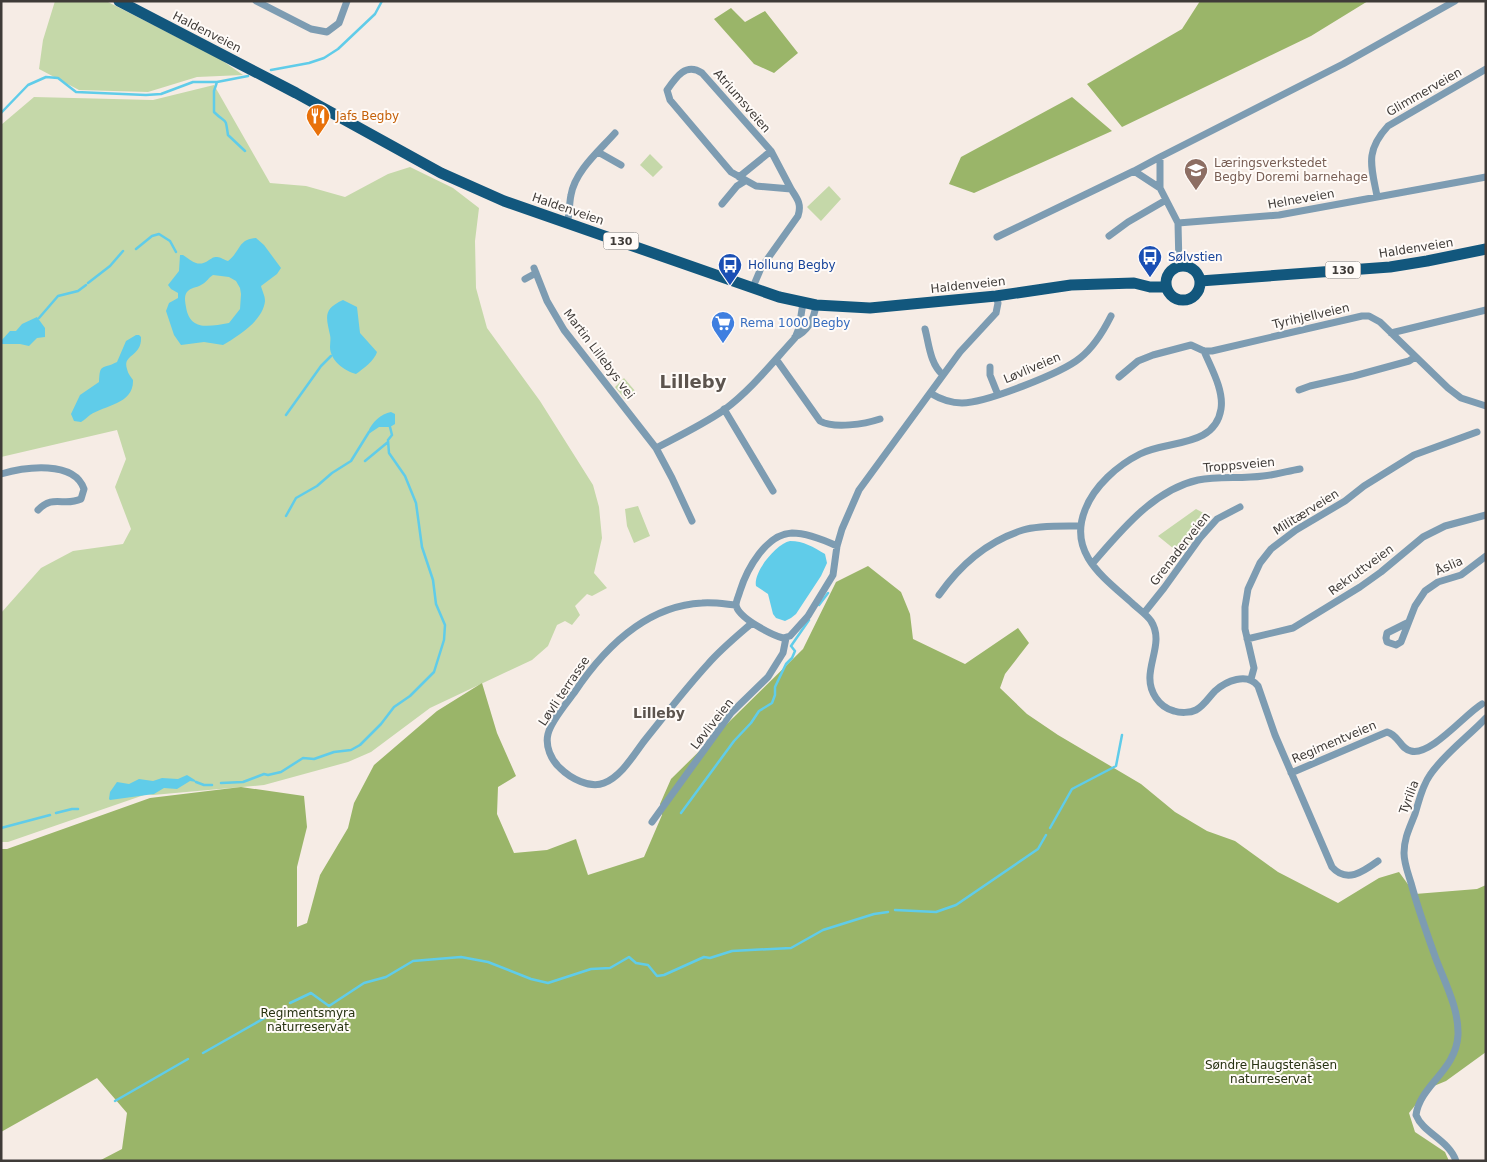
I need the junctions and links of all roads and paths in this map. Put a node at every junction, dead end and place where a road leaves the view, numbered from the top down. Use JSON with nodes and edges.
{"nodes":[{"id":1,"x":118,"y":1,"type":"edge"},
{"id":2,"x":256,"y":1,"type":"edge"},
{"id":3,"x":347,"y":1,"type":"edge"},
{"id":4,"x":1455,"y":1,"type":"edge"},
{"id":5,"x":1486,"y":69,"type":"edge"},
{"id":6,"x":615,"y":133,"type":"dead end"},
{"id":7,"x":771,"y":151,"type":"junction"},
{"id":8,"x":598,"y":152,"type":"junction"},
{"id":9,"x":1160,"y":157,"type":"junction"},
{"id":10,"x":621,"y":165,"type":"dead end"},
{"id":11,"x":1134,"y":171,"type":"junction"},
{"id":12,"x":1486,"y":177,"type":"edge"},
{"id":13,"x":742,"y":179,"type":"junction"},
{"id":14,"x":1160,"y":188,"type":"junction"},
{"id":15,"x":791,"y":189,"type":"junction"},
{"id":16,"x":1377,"y":196,"type":"junction"},
{"id":17,"x":1166,"y":200,"type":"junction"},
{"id":18,"x":722,"y":204,"type":"dead end"},
{"id":19,"x":567,"y":223,"type":"junction"},
{"id":20,"x":1178,"y":223,"type":"junction"},
{"id":21,"x":1109,"y":236,"type":"dead end"},
{"id":22,"x":997,"y":237,"type":"dead end"},
{"id":23,"x":1486,"y":250,"type":"edge"},
{"id":24,"x":1179,"y":266,"type":"junction"},
{"id":25,"x":526,"y":278,"type":"dead end"},
{"id":26,"x":1200,"y":281,"type":"junction"},
{"id":27,"x":753,"y":287,"type":"junction"},
{"id":28,"x":1166,"y":287,"type":"junction"},
{"id":29,"x":996,"y":296,"type":"junction"},
{"id":30,"x":803,"y":303,"type":"junction"},
{"id":31,"x":816,"y":305,"type":"junction"},
{"id":32,"x":1486,"y":310,"type":"edge"},
{"id":33,"x":1111,"y":316,"type":"dead end"},
{"id":34,"x":925,"y":329,"type":"dead end"},
{"id":35,"x":1391,"y":332,"type":"junction"},
{"id":36,"x":795,"y":338,"type":"junction"},
{"id":37,"x":1204,"y":351,"type":"junction"},
{"id":38,"x":1415,"y":357,"type":"junction"},
{"id":39,"x":776,"y":359,"type":"junction"},
{"id":40,"x":990,"y":367,"type":"dead end"},
{"id":41,"x":943,"y":374,"type":"junction"},
{"id":42,"x":1119,"y":376,"type":"dead end"},
{"id":43,"x":1299,"y":390,"type":"dead end"},
{"id":44,"x":930,"y":393,"type":"junction"},
{"id":45,"x":998,"y":395,"type":"junction"},
{"id":46,"x":1486,"y":406,"type":"edge"},
{"id":47,"x":724,"y":409,"type":"junction"},
{"id":48,"x":880,"y":419,"type":"dead end"},
{"id":49,"x":1478,"y":432,"type":"dead end"},
{"id":50,"x":656,"y":448,"type":"junction"},
{"id":51,"x":1300,"y":469,"type":"dead end"},
{"id":52,"x":1,"y":474,"type":"edge"},
{"id":53,"x":773,"y":491,"type":"dead end"},
{"id":54,"x":1240,"y":507,"type":"dead end"},
{"id":55,"x":38,"y":510,"type":"dead end"},
{"id":56,"x":1486,"y":515,"type":"edge"},
{"id":57,"x":692,"y":521,"type":"dead end"},
{"id":58,"x":1081,"y":526,"type":"junction"},
{"id":59,"x":837,"y":546,"type":"junction"},
{"id":60,"x":1486,"y":556,"type":"edge"},
{"id":61,"x":1092,"y":564,"type":"junction"},
{"id":62,"x":939,"y":595,"type":"dead end"},
{"id":63,"x":736,"y":605,"type":"junction"},
{"id":64,"x":1144,"y":613,"type":"junction"},
{"id":65,"x":752,"y":623,"type":"junction"},
{"id":66,"x":1407,"y":623,"type":"dead end"},
{"id":67,"x":786,"y":638,"type":"junction"},
{"id":68,"x":1247,"y":639,"type":"junction"},
{"id":69,"x":1251,"y":679,"type":"junction"},
{"id":70,"x":1482,"y":704,"type":"dead end"},
{"id":71,"x":1486,"y":718,"type":"edge"},
{"id":72,"x":1291,"y":773,"type":"junction"},
{"id":73,"x":652,"y":822,"type":"dead end"},
{"id":74,"x":1378,"y":861,"type":"dead end"},
{"id":75,"x":1456,"y":1161,"type":"edge"}],
"edges":[{"from":1,"to":19,"type":"main road","name":"Haldenveien","number":"130"},
{"from":2,"to":3,"type":"street"},
{"from":4,"to":9,"type":"street"},
{"from":5,"to":16,"type":"street","name":"Glimmerveien"},
{"from":6,"to":8,"type":"street"},
{"from":7,"to":13,"type":"street","name":"Atriumsveien"},
{"from":7,"to":13,"type":"street","name":"Atriumsveien"},
{"from":7,"to":15,"type":"street","name":"Atriumsveien"},
{"from":8,"to":10,"type":"street"},
{"from":8,"to":19,"type":"street"},
{"from":9,"to":11,"type":"street"},
{"from":9,"to":14,"type":"street"},
{"from":11,"to":14,"type":"street"},
{"from":11,"to":22,"type":"street"},
{"from":12,"to":16,"type":"street","name":"Helneveien"},
{"from":13,"to":15,"type":"street","name":"Atriumsveien"},
{"from":13,"to":18,"type":"street"},
{"from":14,"to":17,"type":"street"},
{"from":15,"to":27,"type":"street","name":"Atriumsveien"},
{"from":16,"to":20,"type":"street","name":"Helneveien"},
{"from":17,"to":20,"type":"street"},
{"from":17,"to":21,"type":"street"},
{"from":19,"to":27,"type":"main road","name":"Haldenveien","number":"130"},
{"from":20,"to":24,"type":"street"},
{"from":23,"to":26,"type":"main road","name":"Haldenveien","number":"130"},
{"from":24,"to":26,"type":"main road"},
{"from":24,"to":28,"type":"main road"},
{"from":25,"to":50,"type":"street","name":"Martin Lillebys vei"},
{"from":26,"to":28,"type":"main road"},
{"from":27,"to":30,"type":"main road","name":"Haldenveien","number":"130"},
{"from":28,"to":29,"type":"main road","name":"Haldenveien","number":"130"},
{"from":29,"to":31,"type":"main road","name":"Haldenveien","number":"130"},
{"from":29,"to":41,"type":"street"},
{"from":30,"to":31,"type":"main road","name":"Haldenveien","number":"130"},
{"from":30,"to":36,"type":"street"},
{"from":31,"to":36,"type":"street"},
{"from":32,"to":35,"type":"street"},
{"from":33,"to":45,"type":"street","name":"Løvliveien"},
{"from":34,"to":41,"type":"street"},
{"from":35,"to":37,"type":"street","name":"Tyrihjellveien"},
{"from":35,"to":38,"type":"street","name":"Tyrihjellveien"},
{"from":36,"to":39,"type":"street"},
{"from":37,"to":42,"type":"street","name":"Tyrihjellveien"},
{"from":37,"to":58,"type":"street"},
{"from":38,"to":43,"type":"street"},
{"from":38,"to":46,"type":"street","name":"Tyrihjellveien"},
{"from":39,"to":47,"type":"street"},
{"from":39,"to":48,"type":"street"},
{"from":40,"to":45,"type":"street","name":"Løvliveien"},
{"from":41,"to":44,"type":"street"},
{"from":44,"to":45,"type":"street","name":"Løvliveien"},
{"from":44,"to":59,"type":"street"},
{"from":47,"to":50,"type":"street"},
{"from":47,"to":53,"type":"street"},
{"from":49,"to":68,"type":"street","name":"Militærveien"},
{"from":50,"to":57,"type":"street","name":"Martin Lillebys vei"},
{"from":51,"to":61,"type":"street","name":"Troppsveien"},
{"from":52,"to":55,"type":"street"},
{"from":54,"to":64,"type":"street","name":"Grenaderveien"},
{"from":56,"to":68,"type":"street","name":"Rekruttveien"},
{"from":58,"to":61,"type":"street"},
{"from":58,"to":62,"type":"street"},
{"from":59,"to":63,"type":"street"},
{"from":59,"to":67,"type":"street"},
{"from":60,"to":66,"type":"street","name":"Åslia"},
{"from":61,"to":64,"type":"street"},
{"from":63,"to":65,"type":"street"},
{"from":63,"to":65,"type":"street","name":"Løvli terrasse"},
{"from":64,"to":69,"type":"street"},
{"from":65,"to":67,"type":"street"},
{"from":67,"to":73,"type":"street","name":"Løvliveien"},
{"from":68,"to":69,"type":"street","name":"Militærveien"},
{"from":69,"to":72,"type":"street","name":"Regimentveien"},
{"from":70,"to":72,"type":"street","name":"Regimentveien"},
{"from":71,"to":75,"type":"street","name":"Tyrilia"},
{"from":72,"to":74,"type":"street","name":"Regimentveien"}]}
